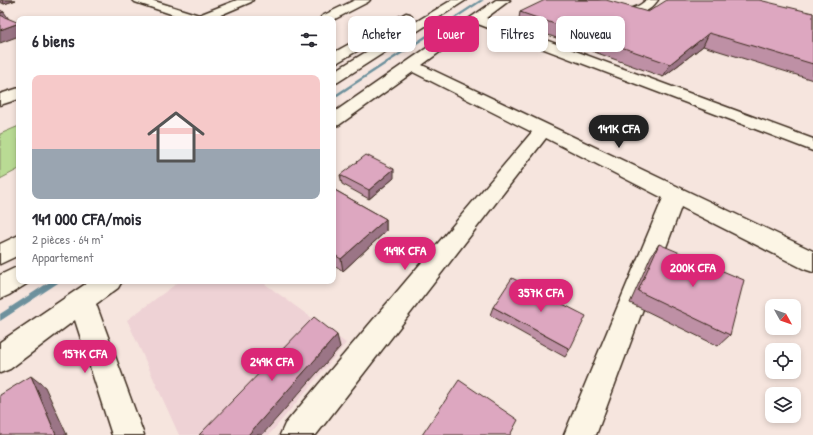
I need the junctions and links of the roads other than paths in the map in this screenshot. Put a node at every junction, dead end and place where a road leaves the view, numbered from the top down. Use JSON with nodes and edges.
{"nodes":[{"id":1,"x":138,"y":0,"type":"edge"},
{"id":2,"x":247,"y":0,"type":"edge"},
{"id":3,"x":364,"y":0,"type":"edge"},
{"id":4,"x":460,"y":0,"type":"edge"},
{"id":5,"x":504,"y":0,"type":"edge"},
{"id":6,"x":585,"y":0,"type":"edge"},
{"id":7,"x":652,"y":0,"type":"edge"},
{"id":8,"x":414,"y":12,"type":"dead end"},
{"id":9,"x":190,"y":16,"type":"edge"},
{"id":10,"x":207,"y":16,"type":"edge"},
{"id":11,"x":332,"y":16,"type":"edge"},
{"id":12,"x":479,"y":18,"type":"edge"},
{"id":13,"x":479,"y":20,"type":"edge"},
{"id":14,"x":430,"y":52,"type":"edge"},
{"id":15,"x":336,"y":58,"type":"edge"},
{"id":16,"x":411,"y":65,"type":"junction"},
{"id":17,"x":336,"y":77,"type":"edge"},
{"id":18,"x":16,"y":94,"type":"edge"},
{"id":19,"x":0,"y":100,"type":"edge"},
{"id":20,"x":336,"y":119,"type":"edge"},
{"id":21,"x":543,"y":130,"type":"junction"},
{"id":22,"x":813,"y":145,"type":"edge"},
{"id":23,"x":675,"y":194,"type":"junction"},
{"id":24,"x":16,"y":246,"type":"edge"},
{"id":25,"x":0,"y":255,"type":"edge"},
{"id":26,"x":813,"y":262,"type":"edge"},
{"id":27,"x":16,"y":278,"type":"edge"},
{"id":28,"x":106,"y":284,"type":"edge"},
{"id":29,"x":0,"y":288,"type":"edge"},
{"id":30,"x":82,"y":301,"type":"junction"},
{"id":31,"x":0,"y":359,"type":"edge"},
{"id":32,"x":128,"y":435,"type":"edge"},
{"id":33,"x":296,"y":435,"type":"edge"},
{"id":34,"x":580,"y":435,"type":"edge"}],
"edges":[{"from":1,"to":9,"type":"main road"},
{"from":2,"to":10,"type":"main road"},
{"from":3,"to":11,"type":"main road"},
{"from":4,"to":17,"type":"main road"},
{"from":5,"to":12,"type":"main road"},
{"from":6,"to":7,"type":"main road"},
{"from":8,"to":15,"type":"main road"},
{"from":13,"to":22,"type":"main road"},
{"from":14,"to":16,"type":"main road"},
{"from":16,"to":20,"type":"main road"},
{"from":16,"to":21,"type":"main road"},
{"from":18,"to":19,"type":"main road"},
{"from":21,"to":23,"type":"main road"},
{"from":21,"to":33,"type":"main road"},
{"from":23,"to":26,"type":"main road"},
{"from":23,"to":34,"type":"main road"},
{"from":24,"to":25,"type":"main road"},
{"from":27,"to":29,"type":"main road"},
{"from":28,"to":30,"type":"main road"},
{"from":30,"to":31,"type":"main road"},
{"from":30,"to":32,"type":"main road"}]}
